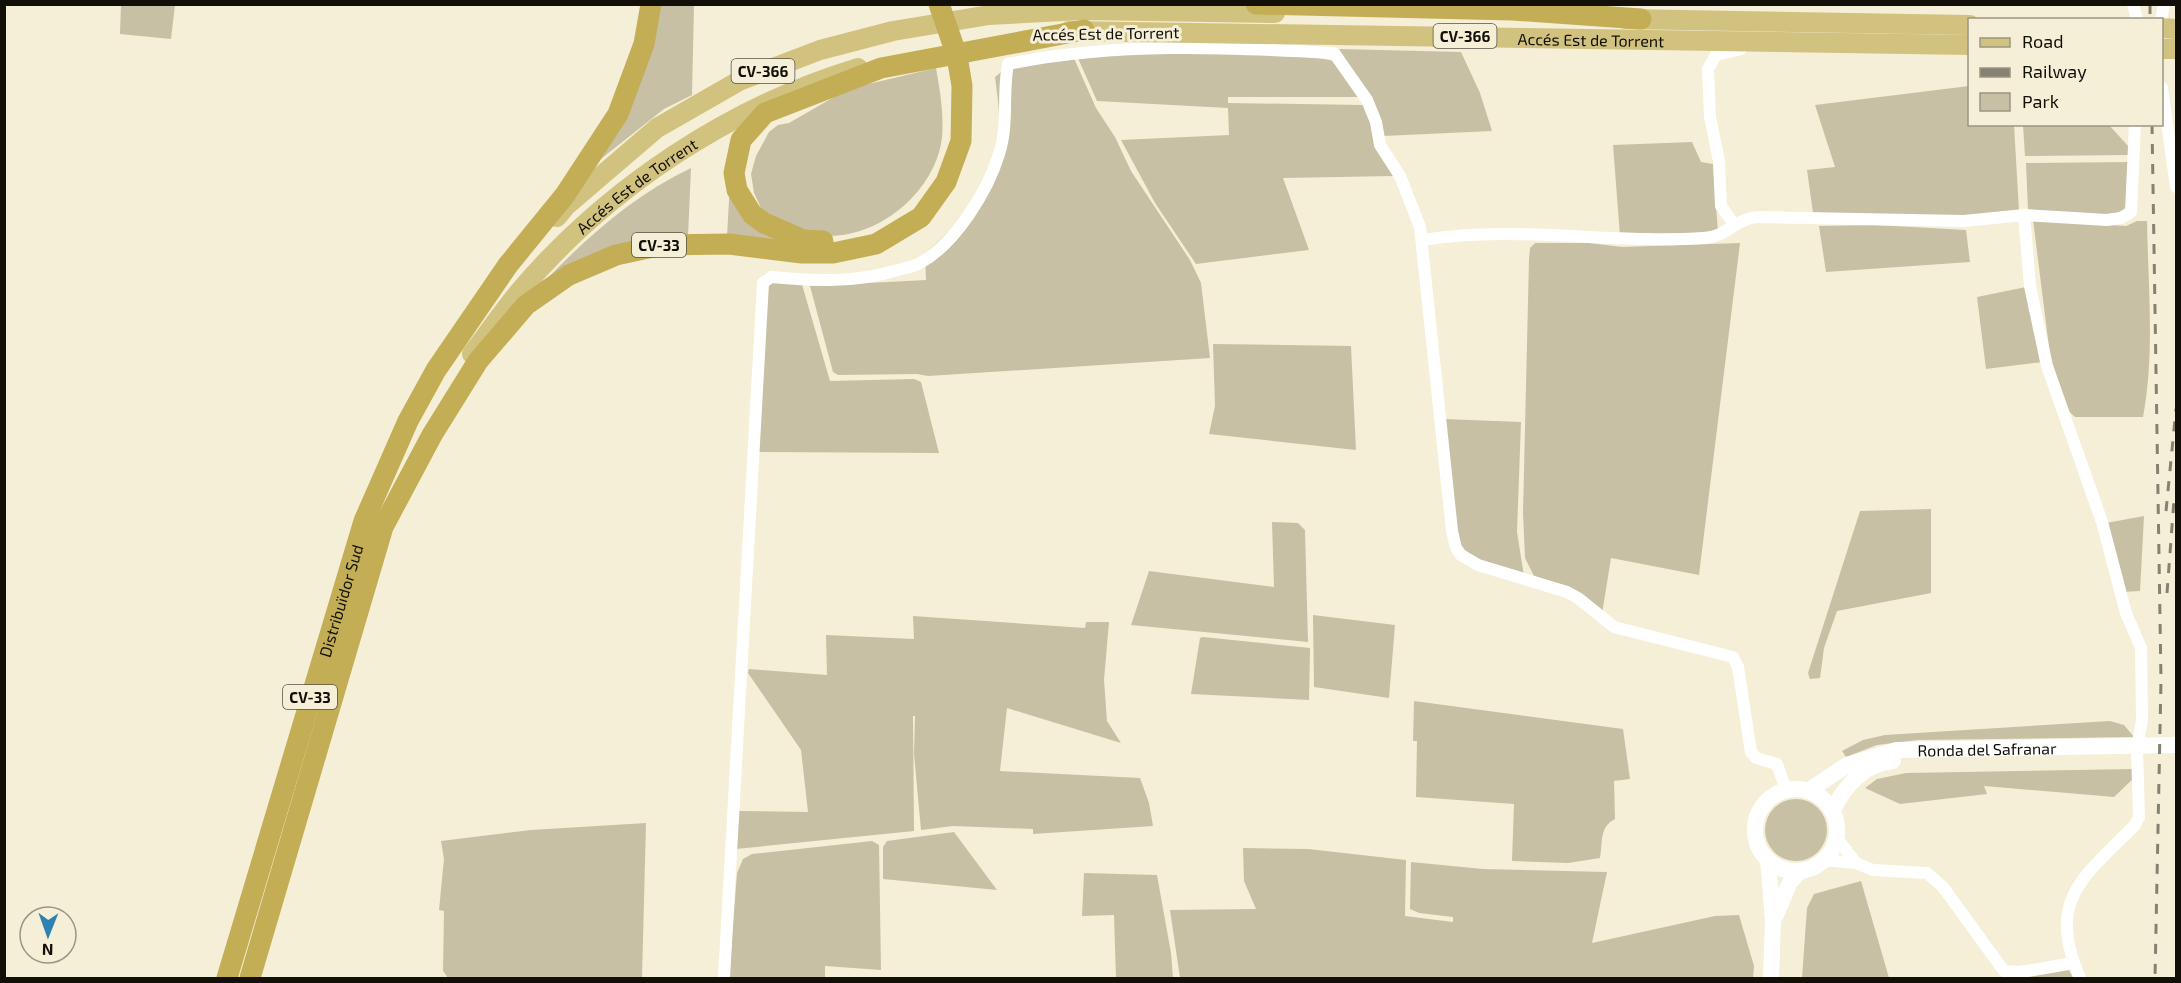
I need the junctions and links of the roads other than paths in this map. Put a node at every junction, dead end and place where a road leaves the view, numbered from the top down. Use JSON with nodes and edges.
{"nodes":[{"id":1,"x":651,"y":4,"type":"edge"},
{"id":2,"x":928,"y":4,"type":"edge"},
{"id":3,"x":939,"y":4,"type":"edge"},
{"id":4,"x":1256,"y":4,"type":"edge"},
{"id":5,"x":2164,"y":4,"type":"edge"},
{"id":6,"x":1515,"y":8,"type":"edge"},
{"id":7,"x":1641,"y":19,"type":"junction"},
{"id":8,"x":1968,"y":25,"type":"edge"},
{"id":9,"x":2168,"y":26,"type":"edge"},
{"id":10,"x":1084,"y":30,"type":"junction"},
{"id":11,"x":1846,"y":43,"type":"junction"},
{"id":12,"x":1968,"y":45,"type":"edge"},
{"id":13,"x":956,"y":86,"type":"junction"},
{"id":14,"x":2163,"y":102,"type":"edge"},
{"id":15,"x":2135,"y":126,"type":"edge"},
{"id":16,"x":2176,"y":187,"type":"edge"},
{"id":17,"x":2024,"y":215,"type":"junction"},
{"id":18,"x":1734,"y":224,"type":"junction"},
{"id":19,"x":1423,"y":240,"type":"junction"},
{"id":20,"x":436,"y":370,"type":"junction"},
{"id":21,"x":383,"y":527,"type":"junction"},
{"id":22,"x":2176,"y":745,"type":"edge"},
{"id":23,"x":2128,"y":751,"type":"junction"},
{"id":24,"x":2176,"y":755,"type":"edge"},
{"id":25,"x":1786,"y":790,"type":"junction"},
{"id":26,"x":1808,"y":791,"type":"junction"},
{"id":27,"x":1832,"y":811,"type":"junction"},
{"id":28,"x":1836,"y":837,"type":"junction"},
{"id":29,"x":1768,"y":860,"type":"junction"},
{"id":30,"x":1824,"y":860,"type":"junction"},
{"id":31,"x":1856,"y":863,"type":"junction"},
{"id":32,"x":1800,"y":871,"type":"junction"},
{"id":33,"x":1773,"y":921,"type":"junction"},
{"id":34,"x":2073,"y":963,"type":"junction"},
{"id":35,"x":227,"y":978,"type":"edge"},
{"id":36,"x":250,"y":978,"type":"edge"},
{"id":37,"x":724,"y":978,"type":"edge"},
{"id":38,"x":1771,"y":978,"type":"edge"},
{"id":39,"x":2080,"y":978,"type":"edge"}],
"edges":[{"from":1,"to":20,"type":"highway","number":"CV-33"},
{"from":2,"to":13,"type":"highway"},
{"from":3,"to":13,"type":"highway","number":"CV-33"},
{"from":4,"to":6,"type":"highway"},
{"from":5,"to":9,"type":"street"},
{"from":6,"to":7,"type":"highway"},
{"from":7,"to":8,"type":"main road","name":"Accés Est de Torrent","number":"CV-366"},
{"from":7,"to":20,"type":"main road","name":"Accés Est de Torrent","number":"CV-366"},
{"from":10,"to":11,"type":"main road","name":"Accés Est de Torrent","number":"CV-366"},
{"from":10,"to":13,"type":"highway"},
{"from":10,"to":21,"type":"main road","name":"Accés Est de Torrent","number":"CV-366"},
{"from":11,"to":12,"type":"main road","name":"Accés Est de Torrent","number":"CV-366"},
{"from":11,"to":18,"type":"street"},
{"from":13,"to":21,"type":"highway","number":"CV-33"},
{"from":14,"to":16,"type":"street"},
{"from":15,"to":17,"type":"street"},
{"from":17,"to":18,"type":"street"},
{"from":17,"to":34,"type":"street"},
{"from":18,"to":19,"type":"street"},
{"from":19,"to":25,"type":"street"},
{"from":19,"to":37,"type":"street"},
{"from":20,"to":35,"type":"highway","name":"Distribuïdor Sud","number":"CV-33"},
{"from":21,"to":36,"type":"highway","name":"Distribuïdor Sud","number":"CV-33"},
{"from":22,"to":23,"type":"street","name":"Ronda del Safranar"},
{"from":23,"to":24,"type":"street","name":"Ronda del Safranar"},
{"from":23,"to":26,"type":"street","name":"Ronda del Safranar"},
{"from":23,"to":27,"type":"street","name":"Ronda del Safranar"},
{"from":25,"to":26,"type":"street"},
{"from":25,"to":29,"type":"street"},
{"from":26,"to":27,"type":"street"},
{"from":27,"to":28,"type":"street"},
{"from":28,"to":30,"type":"street"},
{"from":28,"to":31,"type":"street"},
{"from":29,"to":32,"type":"street"},
{"from":29,"to":33,"type":"street"},
{"from":30,"to":31,"type":"street"},
{"from":30,"to":32,"type":"street"},
{"from":31,"to":34,"type":"street"},
{"from":32,"to":33,"type":"street"},
{"from":33,"to":38,"type":"street"},
{"from":34,"to":39,"type":"street"}]}
